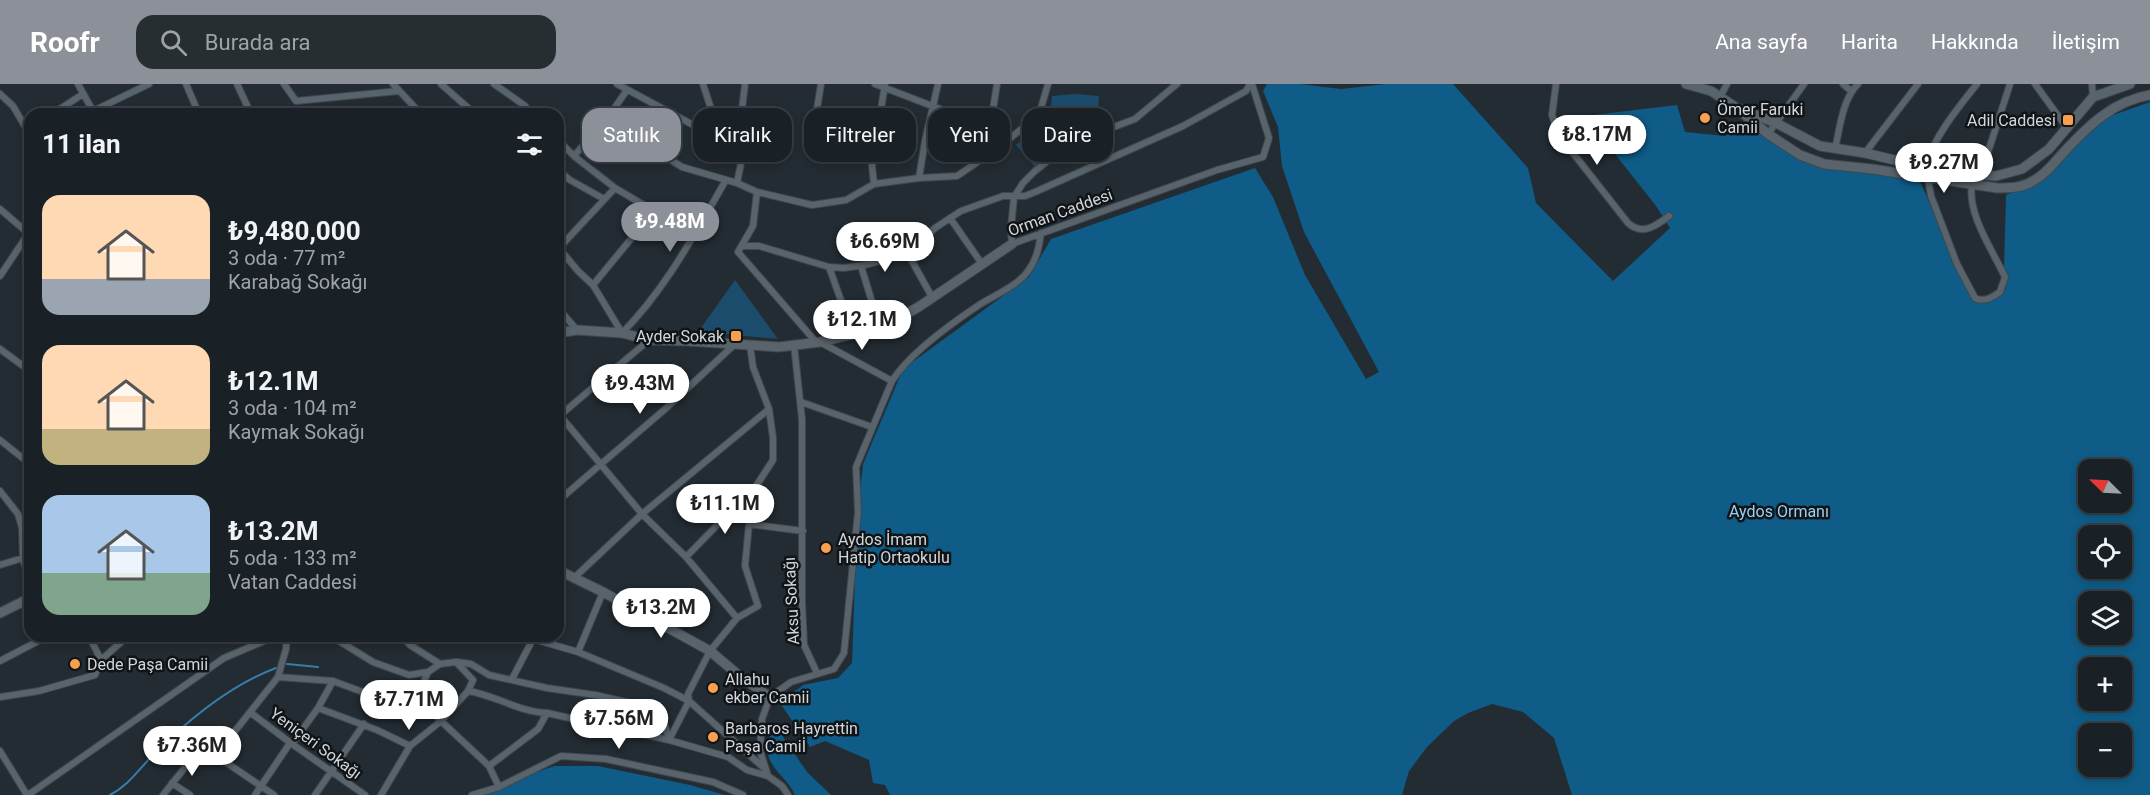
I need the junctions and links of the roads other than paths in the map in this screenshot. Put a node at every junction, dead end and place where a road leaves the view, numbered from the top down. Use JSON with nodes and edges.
{"nodes":[{"id":1,"x":78,"y":84,"type":"edge"},
{"id":2,"x":149,"y":84,"type":"edge"},
{"id":3,"x":186,"y":84,"type":"edge"},
{"id":4,"x":237,"y":84,"type":"edge"},
{"id":5,"x":284,"y":84,"type":"edge"},
{"id":6,"x":393,"y":84,"type":"edge"},
{"id":7,"x":441,"y":84,"type":"edge"},
{"id":8,"x":494,"y":84,"type":"edge"},
{"id":9,"x":703,"y":84,"type":"edge"},
{"id":10,"x":745,"y":84,"type":"edge"},
{"id":11,"x":821,"y":84,"type":"edge"},
{"id":12,"x":875,"y":84,"type":"edge"},
{"id":13,"x":938,"y":84,"type":"edge"},
{"id":14,"x":997,"y":84,"type":"edge"},
{"id":15,"x":1048,"y":84,"type":"edge"},
{"id":16,"x":1177,"y":84,"type":"edge"},
{"id":17,"x":1251,"y":84,"type":"edge"},
{"id":18,"x":1556,"y":84,"type":"edge"},
{"id":19,"x":1686,"y":84,"type":"edge"},
{"id":20,"x":1727,"y":84,"type":"edge"},
{"id":21,"x":1804,"y":84,"type":"edge"},
{"id":22,"x":1843,"y":84,"type":"edge"},
{"id":23,"x":1858,"y":84,"type":"edge"},
{"id":24,"x":1918,"y":84,"type":"edge"},
{"id":25,"x":1977,"y":84,"type":"edge"},
{"id":26,"x":2010,"y":84,"type":"edge"},
{"id":27,"x":2035,"y":84,"type":"edge"},
{"id":28,"x":2092,"y":84,"type":"edge"},
{"id":29,"x":2130,"y":84,"type":"edge"},
{"id":30,"x":619,"y":85,"type":"edge"},
{"id":31,"x":884,"y":86,"type":"edge"},
{"id":32,"x":627,"y":90,"type":"junction"},
{"id":33,"x":399,"y":91,"type":"junction"},
{"id":34,"x":1851,"y":91,"type":"junction"},
{"id":35,"x":0,"y":94,"type":"edge"},
{"id":36,"x":83,"y":94,"type":"junction"},
{"id":37,"x":2150,"y":95,"type":"edge"},
{"id":38,"x":1720,"y":97,"type":"junction"},
{"id":39,"x":2094,"y":98,"type":"junction"},
{"id":40,"x":1734,"y":106,"type":"junction"},
{"id":41,"x":933,"y":107,"type":"junction"},
{"id":42,"x":61,"y":108,"type":"edge"},
{"id":43,"x":92,"y":108,"type":"edge"},
{"id":44,"x":102,"y":108,"type":"edge"},
{"id":45,"x":196,"y":108,"type":"edge"},
{"id":46,"x":248,"y":108,"type":"edge"},
{"id":47,"x":415,"y":108,"type":"edge"},
{"id":48,"x":468,"y":108,"type":"edge"},
{"id":49,"x":527,"y":108,"type":"edge"},
{"id":50,"x":615,"y":108,"type":"edge"},
{"id":51,"x":711,"y":108,"type":"edge"},
{"id":52,"x":742,"y":108,"type":"edge"},
{"id":53,"x":817,"y":108,"type":"edge"},
{"id":54,"x":993,"y":108,"type":"edge"},
{"id":55,"x":24,"y":122,"type":"edge"},
{"id":56,"x":1776,"y":123,"type":"junction"},
{"id":57,"x":693,"y":125,"type":"edge"},
{"id":58,"x":2067,"y":128,"type":"junction"},
{"id":59,"x":1768,"y":134,"type":"junction"},
{"id":60,"x":1010,"y":136,"type":"edge"},
{"id":61,"x":564,"y":146,"type":"edge"},
{"id":62,"x":582,"y":147,"type":"edge"},
{"id":63,"x":1835,"y":149,"type":"junction"},
{"id":64,"x":1865,"y":153,"type":"junction"},
{"id":65,"x":574,"y":156,"type":"junction"},
{"id":66,"x":675,"y":162,"type":"edge"},
{"id":67,"x":741,"y":162,"type":"edge"},
{"id":68,"x":978,"y":162,"type":"edge"},
{"id":69,"x":1924,"y":168,"type":"junction"},
{"id":70,"x":1981,"y":174,"type":"junction"},
{"id":71,"x":564,"y":175,"type":"edge"},
{"id":72,"x":919,"y":178,"type":"junction"},
{"id":73,"x":1928,"y":179,"type":"junction"},
{"id":74,"x":726,"y":180,"type":"junction"},
{"id":75,"x":737,"y":183,"type":"junction"},
{"id":76,"x":874,"y":184,"type":"junction"},
{"id":77,"x":1972,"y":185,"type":"junction"},
{"id":78,"x":615,"y":188,"type":"junction"},
{"id":79,"x":757,"y":192,"type":"junction"},
{"id":80,"x":1014,"y":197,"type":"junction"},
{"id":81,"x":604,"y":199,"type":"junction"},
{"id":82,"x":0,"y":209,"type":"edge"},
{"id":83,"x":654,"y":211,"type":"junction"},
{"id":84,"x":1669,"y":216,"type":"dead end"},
{"id":85,"x":950,"y":218,"type":"junction"},
{"id":86,"x":24,"y":229,"type":"edge"},
{"id":87,"x":1041,"y":233,"type":"junction"},
{"id":88,"x":24,"y":240,"type":"edge"},
{"id":89,"x":691,"y":240,"type":"junction"},
{"id":90,"x":564,"y":241,"type":"edge"},
{"id":91,"x":1012,"y":244,"type":"junction"},
{"id":92,"x":740,"y":249,"type":"junction"},
{"id":93,"x":564,"y":254,"type":"edge"},
{"id":94,"x":908,"y":254,"type":"junction"},
{"id":95,"x":982,"y":264,"type":"junction"},
{"id":96,"x":861,"y":266,"type":"junction"},
{"id":97,"x":829,"y":267,"type":"junction"},
{"id":98,"x":0,"y":276,"type":"edge"},
{"id":99,"x":593,"y":285,"type":"junction"},
{"id":100,"x":933,"y":297,"type":"junction"},
{"id":101,"x":564,"y":315,"type":"edge"},
{"id":102,"x":880,"y":328,"type":"junction"},
{"id":103,"x":576,"y":330,"type":"junction"},
{"id":104,"x":564,"y":332,"type":"edge"},
{"id":105,"x":622,"y":333,"type":"junction"},
{"id":106,"x":853,"y":334,"type":"junction"},
{"id":107,"x":649,"y":340,"type":"junction"},
{"id":108,"x":818,"y":342,"type":"junction"},
{"id":109,"x":735,"y":344,"type":"junction"},
{"id":110,"x":750,"y":345,"type":"junction"},
{"id":111,"x":794,"y":345,"type":"junction"},
{"id":112,"x":0,"y":350,"type":"edge"},
{"id":113,"x":24,"y":367,"type":"edge"},
{"id":114,"x":892,"y":381,"type":"junction"},
{"id":115,"x":801,"y":402,"type":"junction"},
{"id":116,"x":769,"y":409,"type":"junction"},
{"id":117,"x":564,"y":411,"type":"edge"},
{"id":118,"x":564,"y":421,"type":"edge"},
{"id":119,"x":872,"y":427,"type":"junction"},
{"id":120,"x":0,"y":440,"type":"edge"},
{"id":121,"x":24,"y":459,"type":"edge"},
{"id":122,"x":599,"y":464,"type":"junction"},
{"id":123,"x":0,"y":491,"type":"edge"},
{"id":124,"x":564,"y":496,"type":"edge"},
{"id":125,"x":748,"y":497,"type":"junction"},
{"id":126,"x":642,"y":514,"type":"junction"},
{"id":127,"x":749,"y":524,"type":"junction"},
{"id":128,"x":803,"y":531,"type":"junction"},
{"id":129,"x":686,"y":557,"type":"junction"},
{"id":130,"x":23,"y":558,"type":"junction"},
{"id":131,"x":24,"y":562,"type":"edge"},
{"id":132,"x":0,"y":565,"type":"edge"},
{"id":133,"x":564,"y":575,"type":"edge"},
{"id":134,"x":575,"y":578,"type":"junction"},
{"id":135,"x":603,"y":592,"type":"junction"},
{"id":136,"x":24,"y":601,"type":"edge"},
{"id":137,"x":0,"y":613,"type":"edge"},
{"id":138,"x":737,"y":618,"type":"junction"},
{"id":139,"x":36,"y":642,"type":"edge"},
{"id":140,"x":92,"y":642,"type":"edge"},
{"id":141,"x":121,"y":642,"type":"edge"},
{"id":142,"x":262,"y":642,"type":"edge"},
{"id":143,"x":287,"y":642,"type":"edge"},
{"id":144,"x":341,"y":642,"type":"edge"},
{"id":145,"x":407,"y":642,"type":"edge"},
{"id":146,"x":532,"y":642,"type":"edge"},
{"id":147,"x":547,"y":642,"type":"edge"},
{"id":148,"x":710,"y":651,"type":"junction"},
{"id":149,"x":578,"y":652,"type":"junction"},
{"id":150,"x":101,"y":660,"type":"junction"},
{"id":151,"x":0,"y":661,"type":"edge"},
{"id":152,"x":456,"y":662,"type":"junction"},
{"id":153,"x":440,"y":664,"type":"junction"},
{"id":154,"x":428,"y":672,"type":"junction"},
{"id":155,"x":817,"y":673,"type":"junction"},
{"id":156,"x":278,"y":677,"type":"junction"},
{"id":157,"x":512,"y":679,"type":"junction"},
{"id":158,"x":333,"y":681,"type":"junction"},
{"id":159,"x":468,"y":691,"type":"junction"},
{"id":160,"x":416,"y":693,"type":"junction"},
{"id":161,"x":0,"y":697,"type":"edge"},
{"id":162,"x":770,"y":697,"type":"junction"},
{"id":163,"x":689,"y":701,"type":"junction"},
{"id":164,"x":318,"y":708,"type":"junction"},
{"id":165,"x":251,"y":713,"type":"junction"},
{"id":166,"x":547,"y":713,"type":"junction"},
{"id":167,"x":441,"y":720,"type":"junction"},
{"id":168,"x":364,"y":724,"type":"junction"},
{"id":169,"x":669,"y":740,"type":"junction"},
{"id":170,"x":291,"y":743,"type":"junction"},
{"id":171,"x":410,"y":746,"type":"junction"},
{"id":172,"x":0,"y":751,"type":"edge"},
{"id":173,"x":216,"y":754,"type":"junction"},
{"id":174,"x":489,"y":766,"type":"junction"},
{"id":175,"x":766,"y":769,"type":"junction"},
{"id":176,"x":332,"y":771,"type":"junction"},
{"id":177,"x":768,"y":776,"type":"junction"},
{"id":178,"x":172,"y":783,"type":"junction"},
{"id":179,"x":261,"y":785,"type":"junction"},
{"id":180,"x":499,"y":787,"type":"junction"},
{"id":181,"x":30,"y":794,"type":"edge"},
{"id":182,"x":163,"y":795,"type":"edge"},
{"id":183,"x":190,"y":795,"type":"edge"},
{"id":184,"x":255,"y":795,"type":"edge"},
{"id":185,"x":274,"y":795,"type":"edge"},
{"id":186,"x":315,"y":795,"type":"edge"},
{"id":187,"x":365,"y":795,"type":"edge"},
{"id":188,"x":381,"y":795,"type":"edge"},
{"id":189,"x":472,"y":795,"type":"edge"},
{"id":190,"x":744,"y":795,"type":"edge"},
{"id":191,"x":788,"y":795,"type":"edge"}],
"edges":[{"from":1,"to":36,"type":"street"},
{"from":2,"to":44,"type":"street"},
{"from":3,"to":45,"type":"street"},
{"from":4,"to":46,"type":"street"},
{"from":5,"to":33,"type":"street"},
{"from":6,"to":33,"type":"street"},
{"from":7,"to":48,"type":"street"},
{"from":8,"to":49,"type":"street"},
{"from":9,"to":51,"type":"street"},
{"from":10,"to":52,"type":"street"},
{"from":11,"to":53,"type":"street"},
{"from":12,"to":31,"type":"street"},
{"from":13,"to":41,"type":"street"},
{"from":14,"to":54,"type":"street"},
{"from":15,"to":60,"type":"street"},
{"from":16,"to":80,"type":"street"},
{"from":17,"to":80,"type":"street"},
{"from":17,"to":87,"type":"street","name":"Orman Caddesi"},
{"from":18,"to":84,"type":"street"},
{"from":19,"to":38,"type":"main road"},
{"from":20,"to":38,"type":"street"},
{"from":21,"to":56,"type":"street"},
{"from":22,"to":34,"type":"street"},
{"from":23,"to":34,"type":"street"},
{"from":24,"to":64,"type":"street"},
{"from":25,"to":69,"type":"street"},
{"from":26,"to":70,"type":"street"},
{"from":27,"to":58,"type":"street"},
{"from":28,"to":39,"type":"street"},
{"from":29,"to":39,"type":"main road"},
{"from":30,"to":32,"type":"street"},
{"from":31,"to":41,"type":"street"},
{"from":31,"to":76,"type":"street"},
{"from":32,"to":50,"type":"street"},
{"from":32,"to":57,"type":"street"},
{"from":33,"to":47,"type":"street"},
{"from":34,"to":63,"type":"street"},
{"from":35,"to":55,"type":"street"},
{"from":36,"to":42,"type":"street"},
{"from":36,"to":43,"type":"street"},
{"from":37,"to":77,"type":"main road"},
{"from":38,"to":40,"type":"main road"},
{"from":39,"to":58,"type":"main road"},
{"from":40,"to":56,"type":"main road"},
{"from":40,"to":59,"type":"main road"},
{"from":41,"to":72,"type":"street"},
{"from":56,"to":59,"type":"street"},
{"from":56,"to":63,"type":"main road"},
{"from":58,"to":70,"type":"main road"},
{"from":59,"to":73,"type":"main road"},
{"from":61,"to":65,"type":"street"},
{"from":62,"to":65,"type":"street"},
{"from":63,"to":64,"type":"main road"},
{"from":64,"to":69,"type":"main road"},
{"from":65,"to":78,"type":"street"},
{"from":66,"to":74,"type":"street"},
{"from":67,"to":75,"type":"street"},
{"from":68,"to":72,"type":"street"},
{"from":69,"to":70,"type":"main road"},
{"from":71,"to":81,"type":"street"},
{"from":72,"to":76,"type":"street"},
{"from":73,"to":77,"type":"main road"},
{"from":73,"to":77,"type":"street"},
{"from":74,"to":75,"type":"street"},
{"from":74,"to":89,"type":"street"},
{"from":75,"to":79,"type":"street"},
{"from":76,"to":79,"type":"street"},
{"from":78,"to":81,"type":"street"},
{"from":78,"to":83,"type":"street"},
{"from":79,"to":92,"type":"street"},
{"from":80,"to":85,"type":"street"},
{"from":80,"to":91,"type":"street"},
{"from":81,"to":90,"type":"street"},
{"from":82,"to":86,"type":"street"},
{"from":83,"to":89,"type":"street"},
{"from":83,"to":99,"type":"street"},
{"from":85,"to":94,"type":"street"},
{"from":85,"to":95,"type":"street"},
{"from":87,"to":91,"type":"street","name":"Orman Caddesi"},
{"from":87,"to":114,"type":"street"},
{"from":88,"to":98,"type":"street"},
{"from":89,"to":105,"type":"street"},
{"from":91,"to":95,"type":"main road","name":"Orman Caddesi"},
{"from":92,"to":97,"type":"street"},
{"from":92,"to":108,"type":"street"},
{"from":93,"to":99,"type":"street"},
{"from":94,"to":96,"type":"street"},
{"from":94,"to":100,"type":"street"},
{"from":95,"to":100,"type":"main road","name":"Orman Caddesi"},
{"from":96,"to":97,"type":"street"},
{"from":96,"to":102,"type":"street"},
{"from":97,"to":106,"type":"street"},
{"from":99,"to":105,"type":"street"},
{"from":100,"to":102,"type":"main road","name":"Orman Caddesi"},
{"from":101,"to":103,"type":"street"},
{"from":102,"to":106,"type":"main road","name":"Orman Caddesi"},
{"from":103,"to":104,"type":"main road","name":"Orman Caddesi"},
{"from":103,"to":105,"type":"main road","name":"Orman Caddesi"},
{"from":105,"to":107,"type":"main road","name":"Orman Caddesi"},
{"from":106,"to":108,"type":"main road","name":"Orman Caddesi"},
{"from":107,"to":109,"type":"main road","name":"Orman Caddesi"},
{"from":107,"to":117,"type":"street"},
{"from":108,"to":111,"type":"main road","name":"Orman Caddesi"},
{"from":108,"to":114,"type":"street"},
{"from":109,"to":110,"type":"main road","name":"Orman Caddesi"},
{"from":109,"to":122,"type":"street"},
{"from":110,"to":111,"type":"main road","name":"Orman Caddesi"},
{"from":110,"to":116,"type":"street"},
{"from":111,"to":115,"type":"street","name":"Aksu Sokağı"},
{"from":112,"to":113,"type":"street"},
{"from":114,"to":119,"type":"street"},
{"from":115,"to":119,"type":"street"},
{"from":115,"to":128,"type":"street","name":"Aksu Sokağı"},
{"from":116,"to":125,"type":"street"},
{"from":116,"to":126,"type":"street"},
{"from":118,"to":122,"type":"street"},
{"from":119,"to":155,"type":"street"},
{"from":120,"to":121,"type":"street"},
{"from":122,"to":124,"type":"street"},
{"from":122,"to":126,"type":"street"},
{"from":123,"to":130,"type":"street"},
{"from":125,"to":127,"type":"street"},
{"from":125,"to":129,"type":"street"},
{"from":126,"to":129,"type":"street"},
{"from":126,"to":134,"type":"street"},
{"from":127,"to":128,"type":"street"},
{"from":127,"to":138,"type":"street"},
{"from":128,"to":155,"type":"street","name":"Aksu Sokağı"},
{"from":129,"to":138,"type":"street"},
{"from":130,"to":131,"type":"street"},
{"from":130,"to":132,"type":"street"},
{"from":133,"to":134,"type":"main road"},
{"from":134,"to":135,"type":"main road"},
{"from":135,"to":148,"type":"main road"},
{"from":135,"to":149,"type":"street"},
{"from":136,"to":137,"type":"main road"},
{"from":138,"to":148,"type":"street"},
{"from":139,"to":151,"type":"street"},
{"from":140,"to":150,"type":"street"},
{"from":141,"to":150,"type":"street"},
{"from":142,"to":181,"type":"street"},
{"from":143,"to":156,"type":"street"},
{"from":144,"to":154,"type":"street"},
{"from":145,"to":153,"type":"street"},
{"from":146,"to":157,"type":"street"},
{"from":147,"to":149,"type":"street"},
{"from":148,"to":162,"type":"main road"},
{"from":148,"to":163,"type":"street"},
{"from":149,"to":163,"type":"street"},
{"from":150,"to":161,"type":"street"},
{"from":152,"to":153,"type":"street"},
{"from":152,"to":157,"type":"street"},
{"from":152,"to":159,"type":"street"},
{"from":153,"to":154,"type":"street"},
{"from":154,"to":160,"type":"street"},
{"from":155,"to":162,"type":"street"},
{"from":156,"to":158,"type":"street"},
{"from":156,"to":165,"type":"street"},
{"from":157,"to":169,"type":"street"},
{"from":158,"to":160,"type":"street"},
{"from":158,"to":164,"type":"street"},
{"from":159,"to":166,"type":"street"},
{"from":159,"to":167,"type":"street"},
{"from":160,"to":167,"type":"street"},
{"from":162,"to":175,"type":"street"},
{"from":163,"to":169,"type":"street"},
{"from":163,"to":175,"type":"street"},
{"from":164,"to":168,"type":"street"},
{"from":164,"to":170,"type":"street"},
{"from":165,"to":170,"type":"street","name":"Yeniçeri Sokağı"},
{"from":165,"to":173,"type":"street"},
{"from":166,"to":169,"type":"street"},
{"from":166,"to":174,"type":"street"},
{"from":167,"to":171,"type":"street"},
{"from":167,"to":174,"type":"street"},
{"from":168,"to":171,"type":"street"},
{"from":168,"to":176,"type":"street"},
{"from":169,"to":177,"type":"street"},
{"from":170,"to":176,"type":"street","name":"Yeniçeri Sokağı"},
{"from":170,"to":179,"type":"street"},
{"from":171,"to":188,"type":"street"},
{"from":172,"to":181,"type":"street"},
{"from":173,"to":178,"type":"street"},
{"from":173,"to":179,"type":"street"},
{"from":174,"to":180,"type":"street"},
{"from":175,"to":177,"type":"street"},
{"from":176,"to":186,"type":"street"},
{"from":176,"to":187,"type":"street","name":"Yeniçeri Sokağı"},
{"from":177,"to":191,"type":"street"},
{"from":178,"to":182,"type":"street"},
{"from":178,"to":183,"type":"street"},
{"from":179,"to":184,"type":"street"},
{"from":179,"to":185,"type":"street"},
{"from":180,"to":189,"type":"street"},
{"from":180,"to":190,"type":"street"}]}
